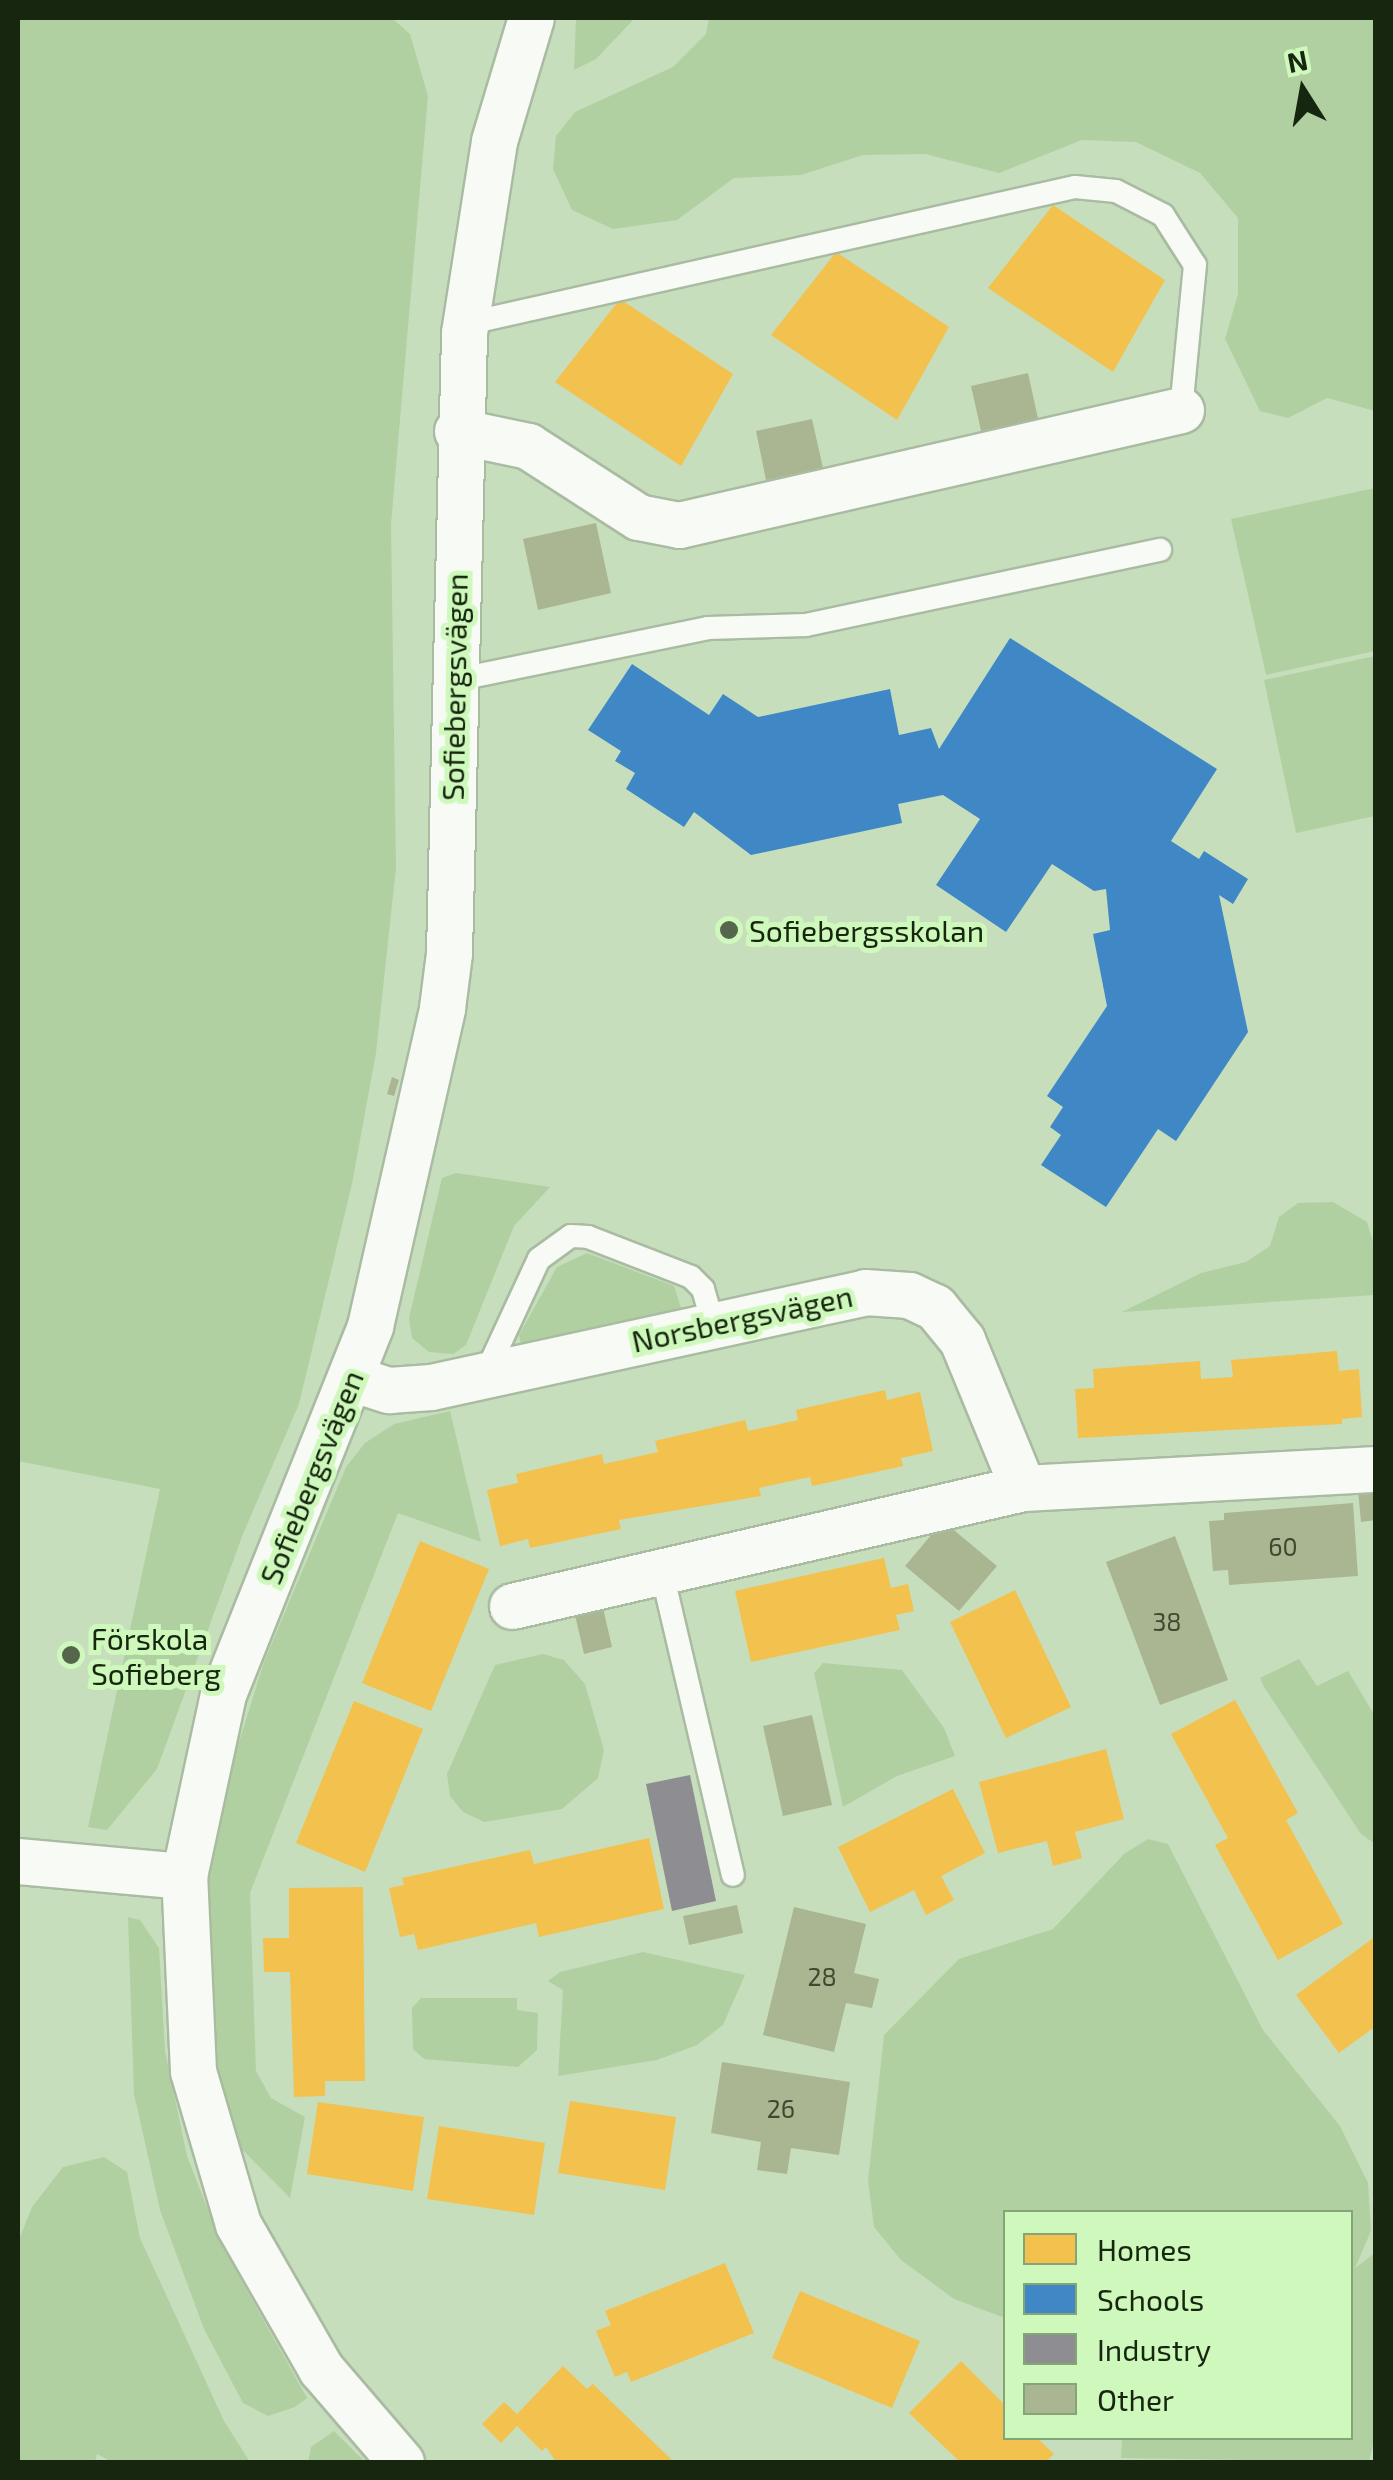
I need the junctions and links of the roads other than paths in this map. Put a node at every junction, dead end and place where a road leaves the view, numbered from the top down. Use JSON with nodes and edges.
{"nodes":[{"id":1,"x":531,"y":18,"type":"edge"},
{"id":2,"x":465,"y":324,"type":"junction"},
{"id":3,"x":1181,"y":410,"type":"joint"},
{"id":4,"x":458,"y":431,"type":"junction"},
{"id":5,"x":1160,"y":550,"type":"dead end"},
{"id":6,"x":455,"y":680,"type":"junction"},
{"id":7,"x":713,"y":1324,"type":"junction"},
{"id":8,"x":486,"y":1373,"type":"junction"},
{"id":9,"x":351,"y":1378,"type":"junction"},
{"id":10,"x":1376,"y":1470,"type":"edge"},
{"id":11,"x":1022,"y":1488,"type":"junction"},
{"id":12,"x":662,"y":1572,"type":"junction"},
{"id":13,"x":512,"y":1606,"type":"dead end"},
{"id":14,"x":18,"y":1861,"type":"edge"},
{"id":15,"x":733,"y":1875,"type":"dead end"},
{"id":16,"x":184,"y":1876,"type":"junction"},
{"id":17,"x":402,"y":2462,"type":"edge"}],
"edges":[{"from":1,"to":2,"type":"street","name":"Sofiebergsvägen"},
{"from":2,"to":3,"type":"lane"},
{"from":2,"to":4,"type":"street","name":"Sofiebergsvägen"},
{"from":3,"to":4,"type":"street"},
{"from":4,"to":6,"type":"street","name":"Sofiebergsvägen"},
{"from":5,"to":6,"type":"lane"},
{"from":6,"to":9,"type":"street","name":"Sofiebergsvägen"},
{"from":7,"to":8,"type":"street","name":"Norsbergsvägen"},
{"from":7,"to":8,"type":"lane"},
{"from":7,"to":11,"type":"street","name":"Norsbergsvägen"},
{"from":8,"to":9,"type":"street","name":"Norsbergsvägen"},
{"from":9,"to":16,"type":"street","name":"Sofiebergsvägen"},
{"from":10,"to":11,"type":"street"},
{"from":11,"to":12,"type":"street"},
{"from":12,"to":13,"type":"street"},
{"from":12,"to":15,"type":"lane"},
{"from":14,"to":16,"type":"street"},
{"from":16,"to":17,"type":"street","name":"Sofiebergsvägen"}]}
